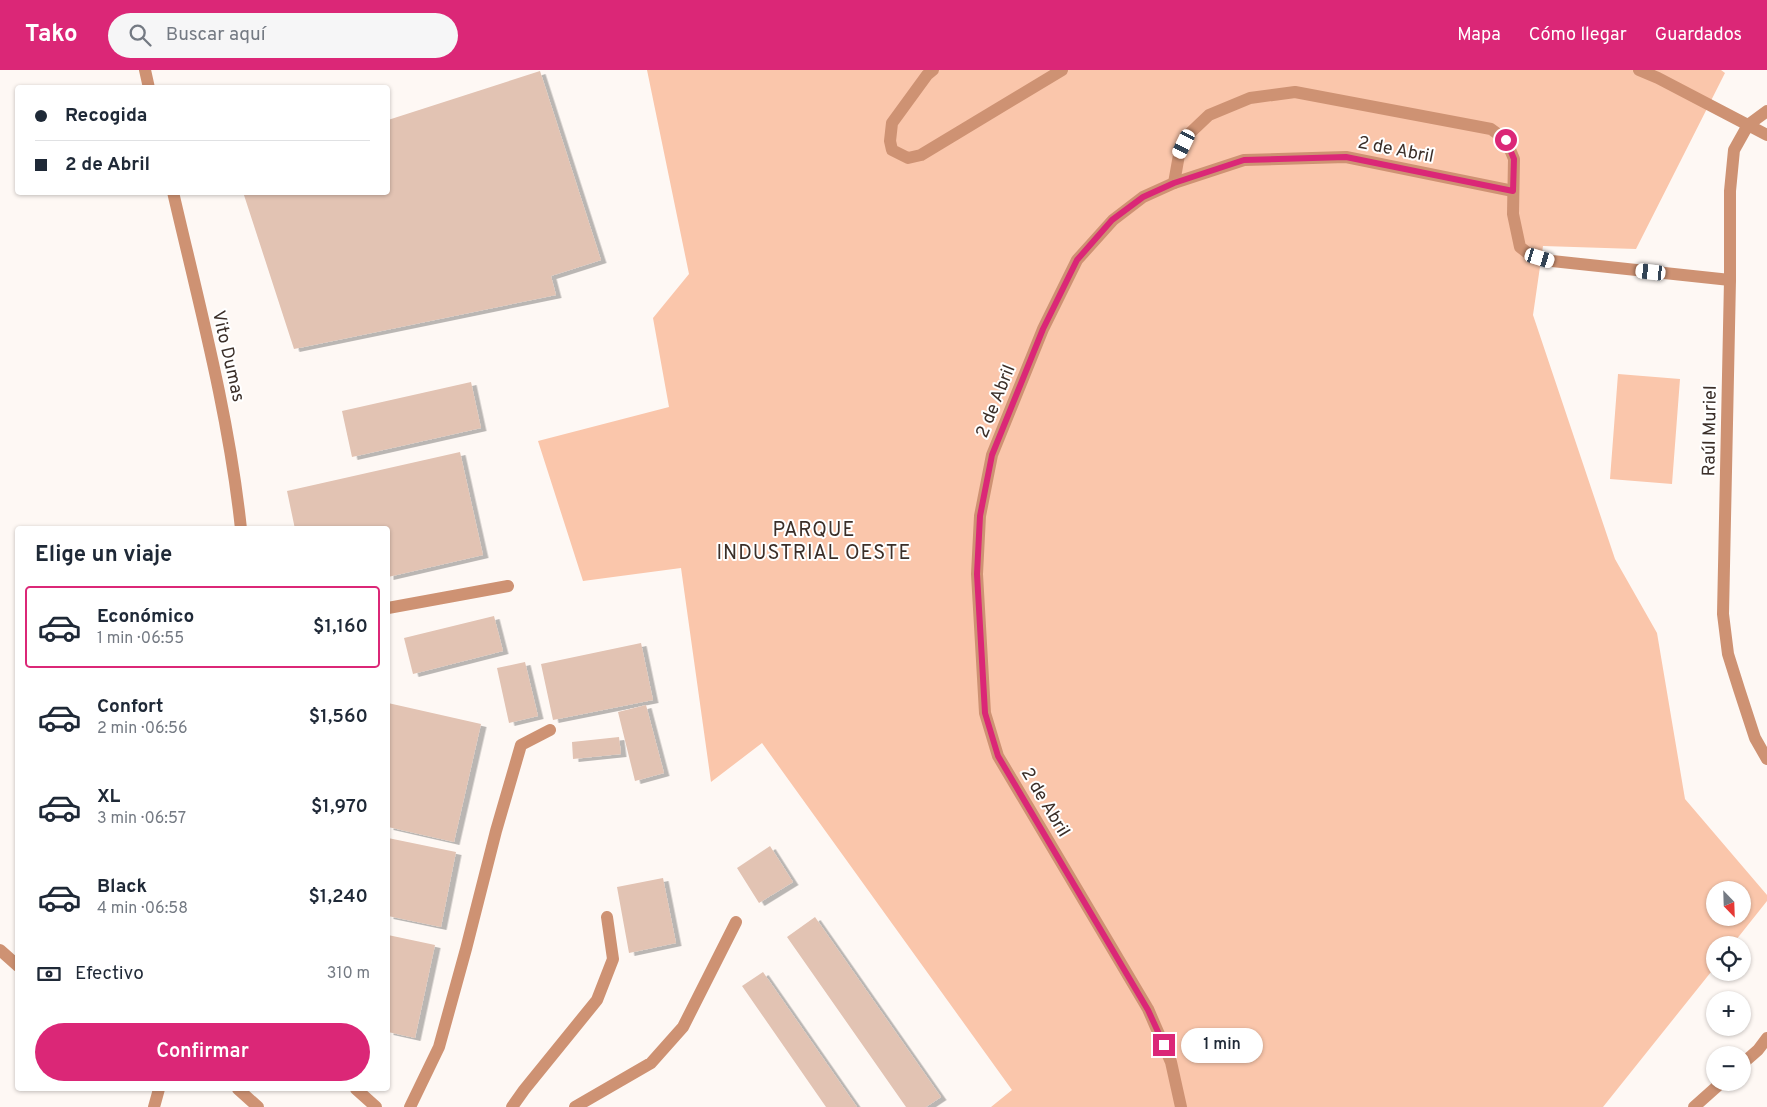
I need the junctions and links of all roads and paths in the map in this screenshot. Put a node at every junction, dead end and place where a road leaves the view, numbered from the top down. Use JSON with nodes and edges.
{"nodes":[{"id":1,"x":145,"y":70,"type":"edge"},
{"id":2,"x":933,"y":70,"type":"edge"},
{"id":3,"x":1062,"y":70,"type":"edge"},
{"id":4,"x":1639,"y":70,"type":"edge"},
{"id":5,"x":148,"y":85,"type":"edge"},
{"id":6,"x":1767,"y":111,"type":"edge"},
{"id":7,"x":1748,"y":125,"type":"junction"},
{"id":8,"x":1767,"y":135,"type":"edge"},
{"id":9,"x":1174,"y":183,"type":"junction"},
{"id":10,"x":1513,"y":191,"type":"junction"},
{"id":11,"x":174,"y":195,"type":"edge"},
{"id":12,"x":1730,"y":280,"type":"junction"},
{"id":13,"x":241,"y":526,"type":"edge"},
{"id":14,"x":508,"y":586,"type":"dead end"},
{"id":15,"x":390,"y":608,"type":"edge"},
{"id":16,"x":550,"y":730,"type":"dead end"},
{"id":17,"x":1767,"y":759,"type":"edge"},
{"id":18,"x":607,"y":917,"type":"dead end"},
{"id":19,"x":736,"y":922,"type":"dead end"},
{"id":20,"x":0,"y":950,"type":"edge"},
{"id":21,"x":15,"y":963,"type":"edge"},
{"id":22,"x":1767,"y":1038,"type":"edge"},
{"id":23,"x":1751,"y":1056,"type":"edge"},
{"id":24,"x":159,"y":1091,"type":"edge"},
{"id":25,"x":240,"y":1091,"type":"edge"},
{"id":26,"x":358,"y":1091,"type":"edge"},
{"id":27,"x":1712,"y":1091,"type":"edge"},
{"id":28,"x":154,"y":1107,"type":"edge"},
{"id":29,"x":258,"y":1107,"type":"edge"},
{"id":30,"x":376,"y":1107,"type":"edge"},
{"id":31,"x":410,"y":1107,"type":"edge"},
{"id":32,"x":512,"y":1107,"type":"edge"},
{"id":33,"x":575,"y":1107,"type":"edge"},
{"id":34,"x":1180,"y":1107,"type":"edge"},
{"id":35,"x":1694,"y":1107,"type":"edge"}],
"edges":[{"from":1,"to":5,"type":"street"},
{"from":2,"to":3,"type":"street"},
{"from":4,"to":7,"type":"street"},
{"from":6,"to":7,"type":"street","name":"Raúl Muriel"},
{"from":7,"to":8,"type":"street"},
{"from":7,"to":12,"type":"street","name":"Raúl Muriel"},
{"from":9,"to":10,"type":"street","name":"2 de Abril"},
{"from":9,"to":10,"type":"street"},
{"from":9,"to":34,"type":"street","name":"2 de Abril"},
{"from":10,"to":12,"type":"street"},
{"from":11,"to":13,"type":"street","name":"Vito Dumas"},
{"from":12,"to":17,"type":"street","name":"Raúl Muriel"},
{"from":14,"to":15,"type":"street"},
{"from":16,"to":31,"type":"street"},
{"from":18,"to":32,"type":"street"},
{"from":19,"to":33,"type":"street"},
{"from":20,"to":21,"type":"street"},
{"from":22,"to":23,"type":"street"},
{"from":24,"to":28,"type":"street"},
{"from":25,"to":29,"type":"street"},
{"from":26,"to":30,"type":"street"},
{"from":27,"to":35,"type":"street"}]}
